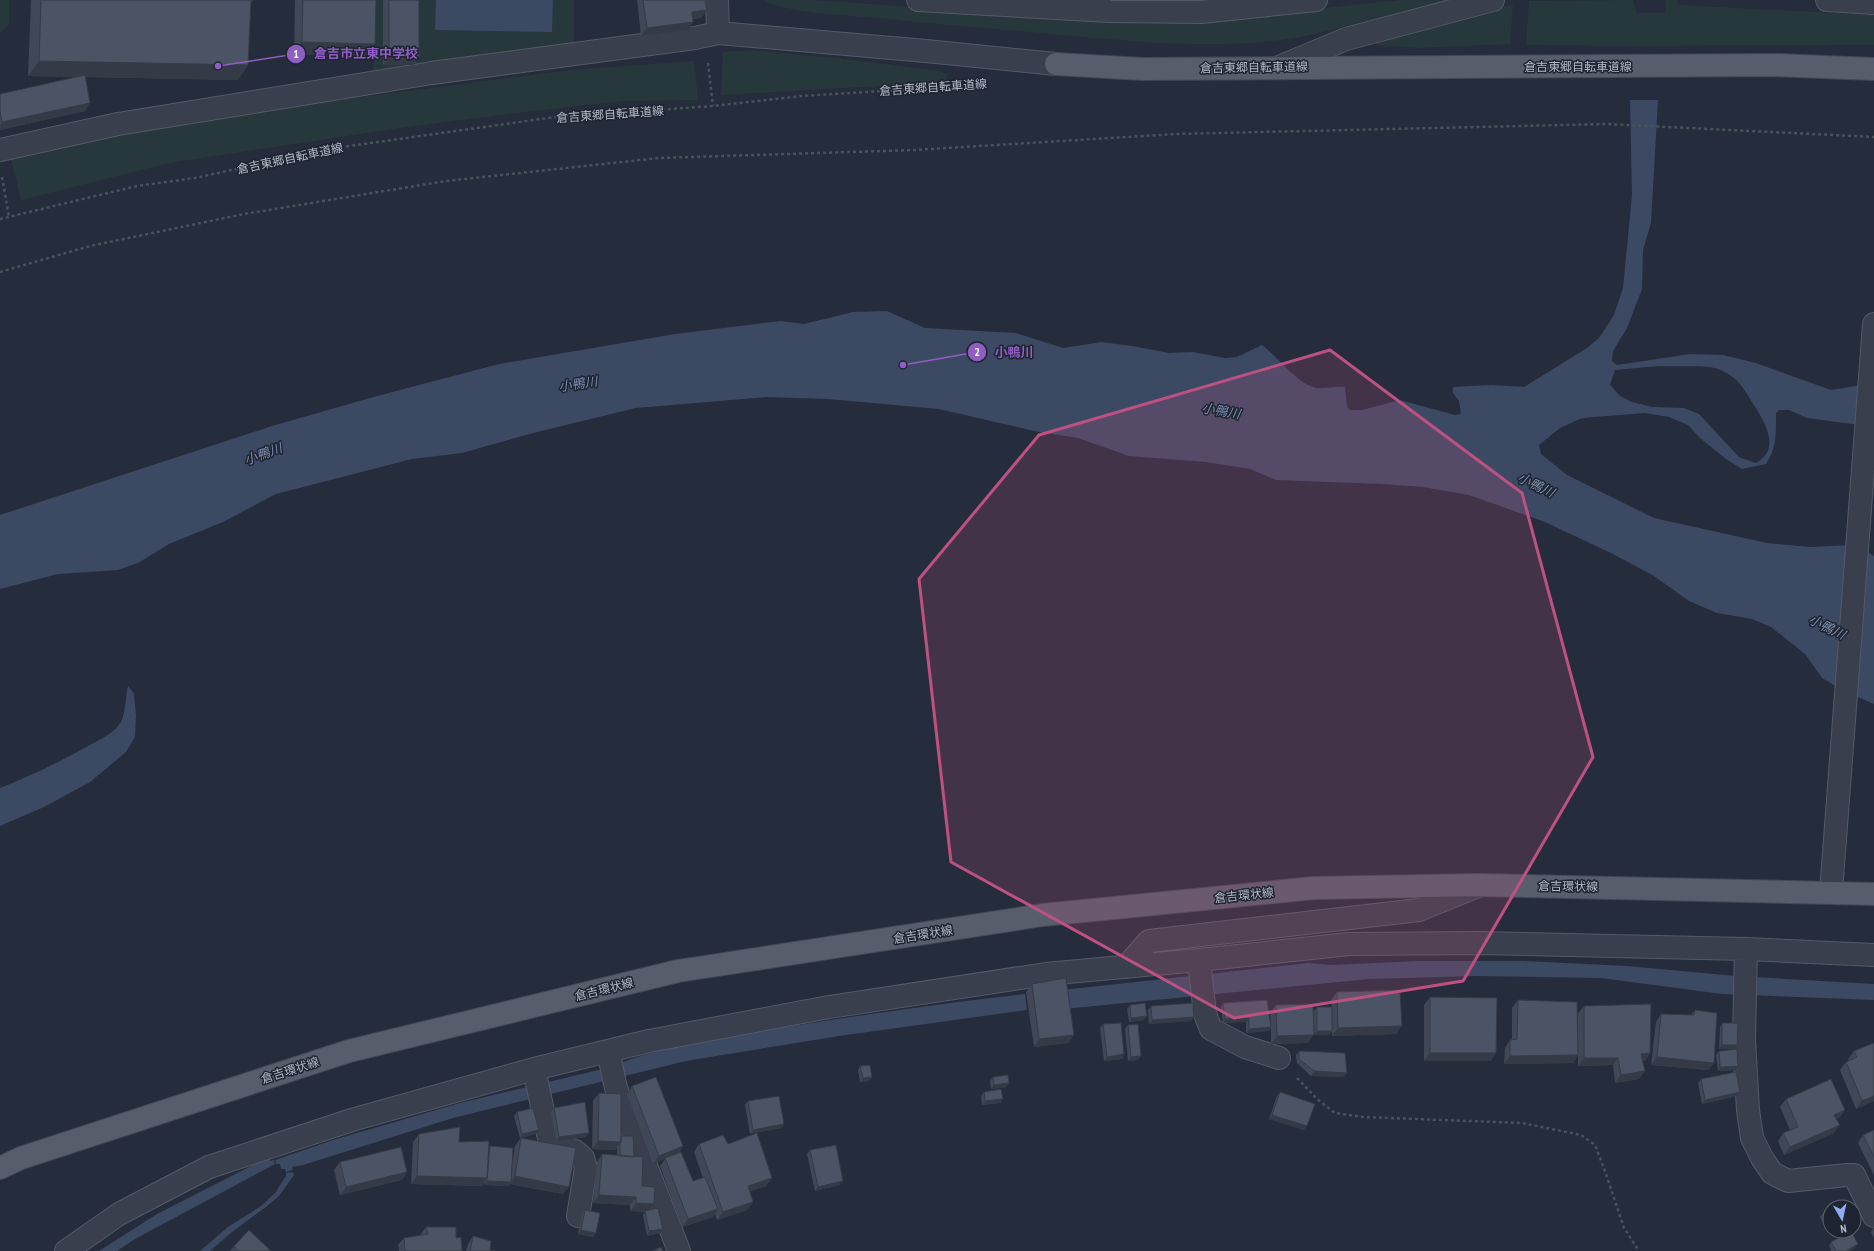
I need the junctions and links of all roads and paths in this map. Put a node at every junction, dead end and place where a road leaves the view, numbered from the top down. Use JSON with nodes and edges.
{"nodes":[{"id":1,"x":717,"y":0,"type":"edge"},
{"id":2,"x":918,"y":0,"type":"edge"},
{"id":3,"x":1316,"y":0,"type":"edge"},
{"id":4,"x":1493,"y":0,"type":"edge"},
{"id":5,"x":1826,"y":0,"type":"edge"},
{"id":6,"x":1874,"y":3,"type":"edge"},
{"id":7,"x":718,"y":33,"type":"junction"},
{"id":8,"x":708,"y":57,"type":"dead end"},
{"id":9,"x":1056,"y":64,"type":"joint"},
{"id":10,"x":1279,"y":67,"type":"junction"},
{"id":11,"x":1874,"y":68,"type":"edge"},
{"id":12,"x":980,"y":85,"type":"dead end"},
{"id":13,"x":713,"y":106,"type":"junction"},
{"id":14,"x":1874,"y":137,"type":"edge"},
{"id":15,"x":0,"y":150,"type":"edge"},
{"id":16,"x":1,"y":172,"type":"dead end"},
{"id":17,"x":9,"y":217,"type":"junction"},
{"id":18,"x":0,"y":219,"type":"edge"},
{"id":19,"x":0,"y":272,"type":"edge"},
{"id":20,"x":1874,"y":324,"type":"edge"},
{"id":21,"x":1479,"y":885,"type":"junction"},
{"id":22,"x":1831,"y":892,"type":"junction"},
{"id":23,"x":1874,"y":894,"type":"edge"},
{"id":24,"x":1746,"y":949,"type":"junction"},
{"id":25,"x":1874,"y":955,"type":"edge"},
{"id":26,"x":1199,"y":960,"type":"junction"},
{"id":27,"x":1126,"y":968,"type":"junction"},
{"id":28,"x":608,"y":1051,"type":"junction"},
{"id":29,"x":1279,"y":1058,"type":"joint"},
{"id":30,"x":534,"y":1069,"type":"junction"},
{"id":31,"x":0,"y":1168,"type":"edge"},
{"id":32,"x":578,"y":1216,"type":"dead end"},
{"id":33,"x":1874,"y":1216,"type":"edge"},
{"id":34,"x":66,"y":1251,"type":"edge"},
{"id":35,"x":679,"y":1251,"type":"edge"},
{"id":36,"x":1639,"y":1251,"type":"edge"}],
"edges":[{"from":1,"to":7,"type":"street"},
{"from":2,"to":3,"type":"street"},
{"from":4,"to":10,"type":"street"},
{"from":5,"to":6,"type":"street"},
{"from":7,"to":9,"type":"street"},
{"from":7,"to":15,"type":"street"},
{"from":8,"to":13,"type":"path"},
{"from":9,"to":10,"type":"main road","name":"倉吉東郷自転車道線"},
{"from":10,"to":11,"type":"main road","name":"倉吉東郷自転車道線"},
{"from":12,"to":13,"type":"path","name":"倉吉東郷自転車道線"},
{"from":13,"to":17,"type":"path","name":"倉吉東郷自転車道線"},
{"from":14,"to":19,"type":"path"},
{"from":16,"to":17,"type":"path"},
{"from":17,"to":18,"type":"path","name":"倉吉東郷自転車道線"},
{"from":20,"to":22,"type":"street"},
{"from":21,"to":22,"type":"main road","name":"倉吉環状線"},
{"from":21,"to":27,"type":"street"},
{"from":21,"to":31,"type":"main road","name":"倉吉環状線"},
{"from":22,"to":23,"type":"main road","name":"倉吉環状線"},
{"from":24,"to":25,"type":"street"},
{"from":24,"to":26,"type":"street"},
{"from":24,"to":33,"type":"street"},
{"from":26,"to":27,"type":"street"},
{"from":26,"to":29,"type":"street"},
{"from":27,"to":28,"type":"street"},
{"from":28,"to":30,"type":"street"},
{"from":28,"to":35,"type":"street"},
{"from":29,"to":36,"type":"path"},
{"from":30,"to":32,"type":"street"},
{"from":30,"to":34,"type":"street"}]}
